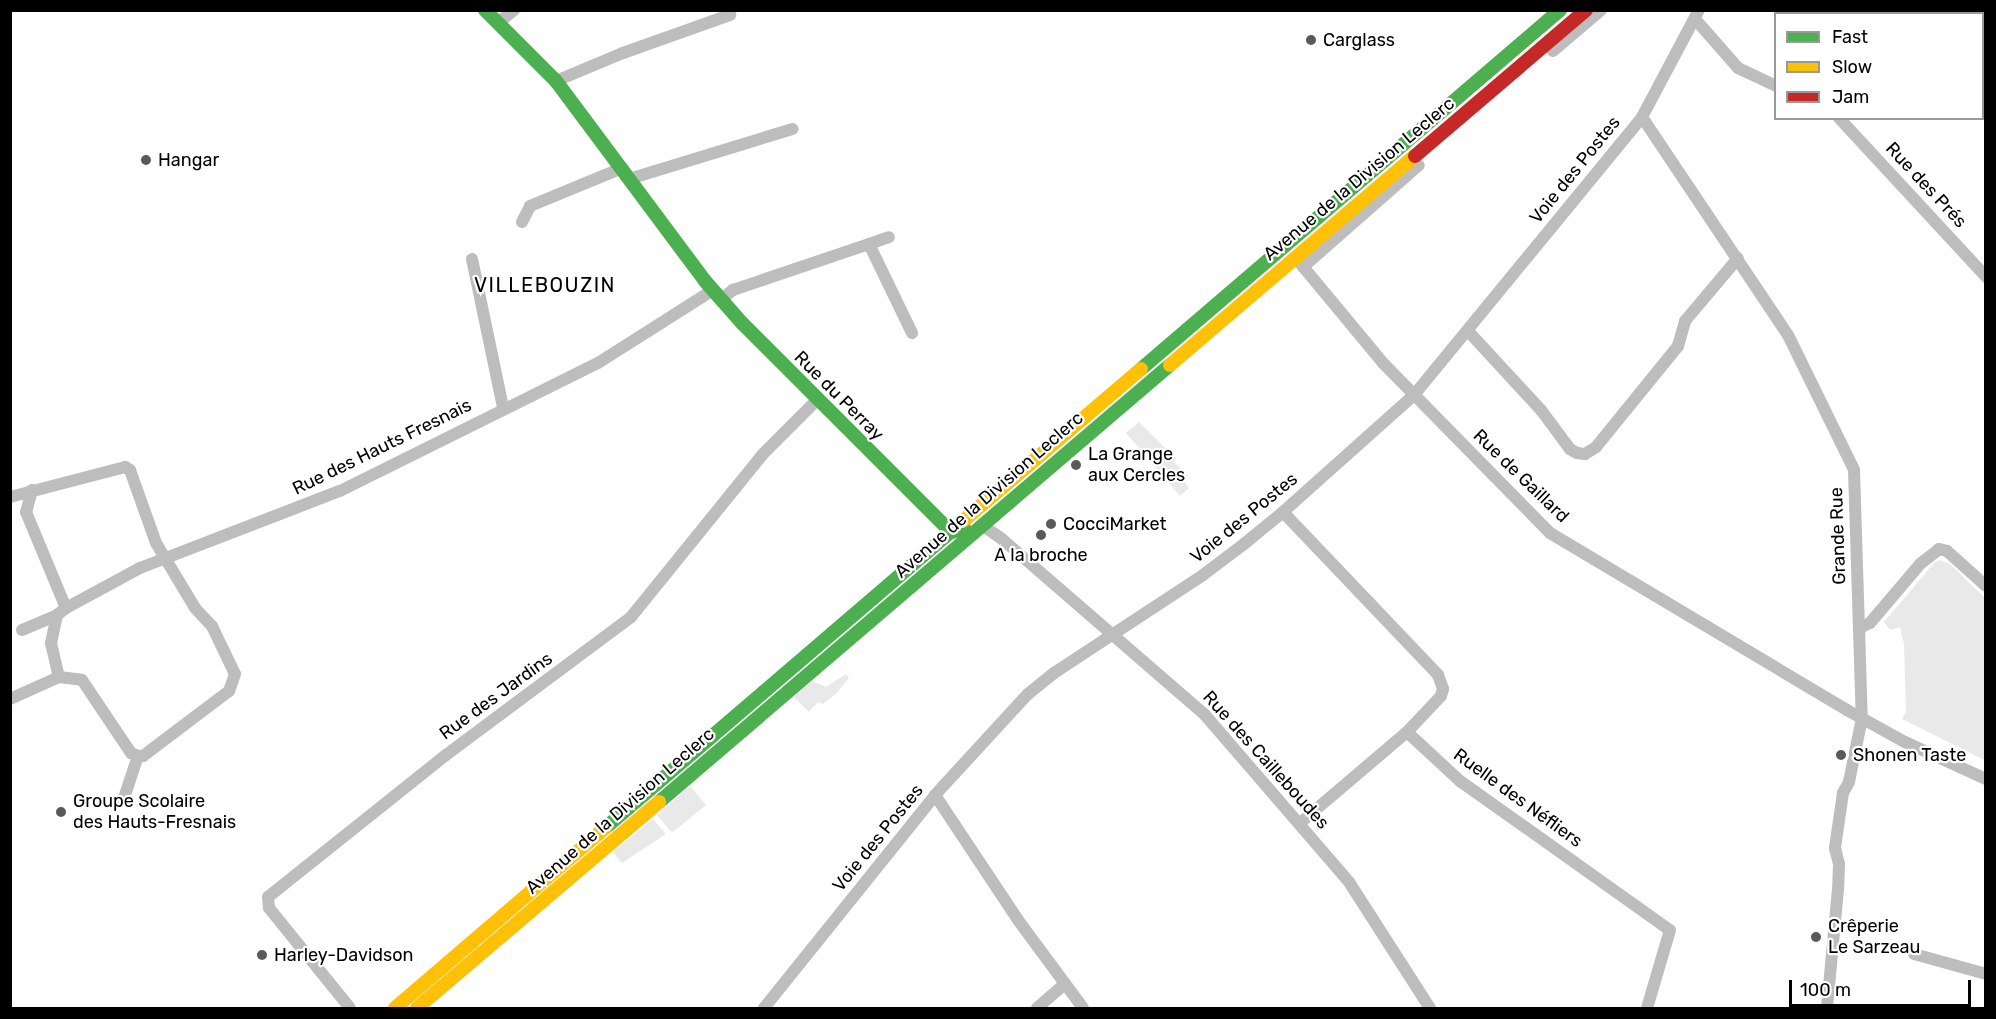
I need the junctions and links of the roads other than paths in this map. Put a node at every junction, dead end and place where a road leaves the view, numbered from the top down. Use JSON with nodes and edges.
{"nodes":[{"id":1,"x":485,"y":10,"type":"edge"},
{"id":2,"x":514,"y":10,"type":"edge"},
{"id":3,"x":1560,"y":10,"type":"edge"},
{"id":4,"x":1586,"y":10,"type":"edge"},
{"id":5,"x":1601,"y":10,"type":"edge"},
{"id":6,"x":729,"y":15,"type":"dead end"},
{"id":7,"x":1697,"y":15,"type":"edge"},
{"id":8,"x":498,"y":23,"type":"junction"},
{"id":9,"x":1510,"y":76,"type":"junction"},
{"id":10,"x":556,"y":81,"type":"junction"},
{"id":11,"x":1774,"y":85,"type":"edge"},
{"id":12,"x":1492,"y":102,"type":"junction"},
{"id":13,"x":1642,"y":117,"type":"junction"},
{"id":14,"x":1841,"y":120,"type":"edge"},
{"id":15,"x":793,"y":129,"type":"dead end"},
{"id":16,"x":626,"y":174,"type":"junction"},
{"id":17,"x":522,"y":222,"type":"dead end"},
{"id":18,"x":889,"y":237,"type":"dead end"},
{"id":19,"x":869,"y":244,"type":"junction"},
{"id":20,"x":1738,"y":258,"type":"junction"},
{"id":21,"x":472,"y":259,"type":"dead end"},
{"id":22,"x":1299,"y":262,"type":"junction"},
{"id":23,"x":1986,"y":277,"type":"edge"},
{"id":24,"x":713,"y":290,"type":"junction"},
{"id":25,"x":1468,"y":331,"type":"junction"},
{"id":26,"x":912,"y":333,"type":"dead end"},
{"id":27,"x":1414,"y":395,"type":"junction"},
{"id":28,"x":817,"y":400,"type":"junction"},
{"id":29,"x":503,"y":408,"type":"junction"},
{"id":30,"x":32,"y":490,"type":"junction"},
{"id":31,"x":10,"y":497,"type":"edge"},
{"id":32,"x":1283,"y":512,"type":"junction"},
{"id":33,"x":982,"y":525,"type":"junction"},
{"id":34,"x":951,"y":532,"type":"junction"},
{"id":35,"x":165,"y":557,"type":"junction"},
{"id":36,"x":1986,"y":586,"type":"edge"},
{"id":37,"x":62,"y":611,"type":"junction"},
{"id":38,"x":1860,"y":628,"type":"junction"},
{"id":39,"x":22,"y":630,"type":"dead end"},
{"id":40,"x":1113,"y":636,"type":"junction"},
{"id":41,"x":59,"y":677,"type":"junction"},
{"id":42,"x":10,"y":699,"type":"edge"},
{"id":43,"x":1862,"y":718,"type":"junction"},
{"id":44,"x":1407,"y":732,"type":"junction"},
{"id":45,"x":138,"y":756,"type":"junction"},
{"id":46,"x":1986,"y":779,"type":"edge"},
{"id":47,"x":935,"y":795,"type":"junction"},
{"id":48,"x":123,"y":801,"type":"dead end"},
{"id":49,"x":1300,"y":823,"type":"junction"},
{"id":50,"x":1914,"y":954,"type":"dead end"},
{"id":51,"x":1986,"y":974,"type":"edge"},
{"id":52,"x":1065,"y":984,"type":"junction"},
{"id":53,"x":350,"y":1008,"type":"edge"},
{"id":54,"x":395,"y":1008,"type":"edge"},
{"id":55,"x":417,"y":1008,"type":"edge"},
{"id":56,"x":764,"y":1008,"type":"edge"},
{"id":57,"x":1037,"y":1008,"type":"edge"},
{"id":58,"x":1083,"y":1008,"type":"edge"},
{"id":59,"x":1430,"y":1008,"type":"edge"},
{"id":60,"x":1647,"y":1008,"type":"edge"},
{"id":61,"x":1827,"y":1008,"type":"edge"}],
"edges":[{"from":1,"to":8,"type":"main road","name":"Rue du Perray"},
{"from":2,"to":8,"type":"street"},
{"from":3,"to":34,"type":"main road","name":"Avenue de la Division Leclerc"},
{"from":4,"to":9,"type":"main road","name":"Avenue de la Division Leclerc"},
{"from":5,"to":12,"type":"street"},
{"from":6,"to":10,"type":"street"},
{"from":7,"to":11,"type":"street"},
{"from":7,"to":13,"type":"street","name":"Voie des Postes"},
{"from":8,"to":10,"type":"main road","name":"Rue du Perray"},
{"from":9,"to":12,"type":"street"},
{"from":9,"to":22,"type":"main road","name":"Avenue de la Division Leclerc"},
{"from":10,"to":16,"type":"main road","name":"Rue du Perray"},
{"from":12,"to":22,"type":"street"},
{"from":13,"to":20,"type":"street","name":"Grande Rue"},
{"from":13,"to":25,"type":"street","name":"Voie des Postes"},
{"from":14,"to":23,"type":"street","name":"Rue des Prés"},
{"from":15,"to":16,"type":"street"},
{"from":16,"to":17,"type":"street"},
{"from":16,"to":24,"type":"main road","name":"Rue du Perray"},
{"from":18,"to":19,"type":"street","name":"Rue des Hauts Fresnais"},
{"from":19,"to":24,"type":"street","name":"Rue des Hauts Fresnais"},
{"from":19,"to":26,"type":"street"},
{"from":20,"to":25,"type":"street"},
{"from":20,"to":38,"type":"street","name":"Grande Rue"},
{"from":21,"to":29,"type":"street"},
{"from":22,"to":27,"type":"street","name":"Rue de Gaillard"},
{"from":22,"to":33,"type":"main road","name":"Avenue de la Division Leclerc"},
{"from":24,"to":28,"type":"main road","name":"Rue du Perray"},
{"from":24,"to":29,"type":"street","name":"Rue des Hauts Fresnais"},
{"from":25,"to":27,"type":"street","name":"Voie des Postes"},
{"from":27,"to":32,"type":"street","name":"Voie des Postes"},
{"from":27,"to":43,"type":"street","name":"Rue de Gaillard"},
{"from":28,"to":34,"type":"main road","name":"Rue du Perray"},
{"from":28,"to":53,"type":"street","name":"Rue des Jardins"},
{"from":29,"to":35,"type":"street","name":"Rue des Hauts Fresnais"},
{"from":30,"to":31,"type":"street"},
{"from":30,"to":35,"type":"street"},
{"from":30,"to":37,"type":"street"},
{"from":32,"to":40,"type":"street","name":"Voie des Postes"},
{"from":32,"to":44,"type":"street"},
{"from":33,"to":34,"type":"main road"},
{"from":33,"to":40,"type":"street","name":"Rue des Cailleboudes"},
{"from":33,"to":55,"type":"main road","name":"Avenue de la Division Leclerc"},
{"from":34,"to":54,"type":"main road","name":"Avenue de la Division Leclerc"},
{"from":35,"to":37,"type":"street","name":"Rue des Hauts Fresnais"},
{"from":35,"to":45,"type":"street"},
{"from":36,"to":38,"type":"street"},
{"from":37,"to":39,"type":"street","name":"Rue des Hauts Fresnais"},
{"from":37,"to":41,"type":"street"},
{"from":38,"to":43,"type":"street","name":"Grande Rue"},
{"from":40,"to":47,"type":"street","name":"Voie des Postes"},
{"from":40,"to":49,"type":"street","name":"Rue des Cailleboudes"},
{"from":41,"to":42,"type":"street"},
{"from":41,"to":45,"type":"street"},
{"from":43,"to":46,"type":"street","name":"Rue de Gaillard"},
{"from":43,"to":61,"type":"street","name":"Grande Rue"},
{"from":44,"to":49,"type":"street"},
{"from":44,"to":60,"type":"street","name":"Ruelle des Néfliers"},
{"from":45,"to":48,"type":"street"},
{"from":47,"to":52,"type":"street"},
{"from":47,"to":56,"type":"street","name":"Voie des Postes"},
{"from":49,"to":59,"type":"street","name":"Rue des Cailleboudes"},
{"from":50,"to":51,"type":"street"},
{"from":52,"to":57,"type":"street"},
{"from":52,"to":58,"type":"street"}]}
